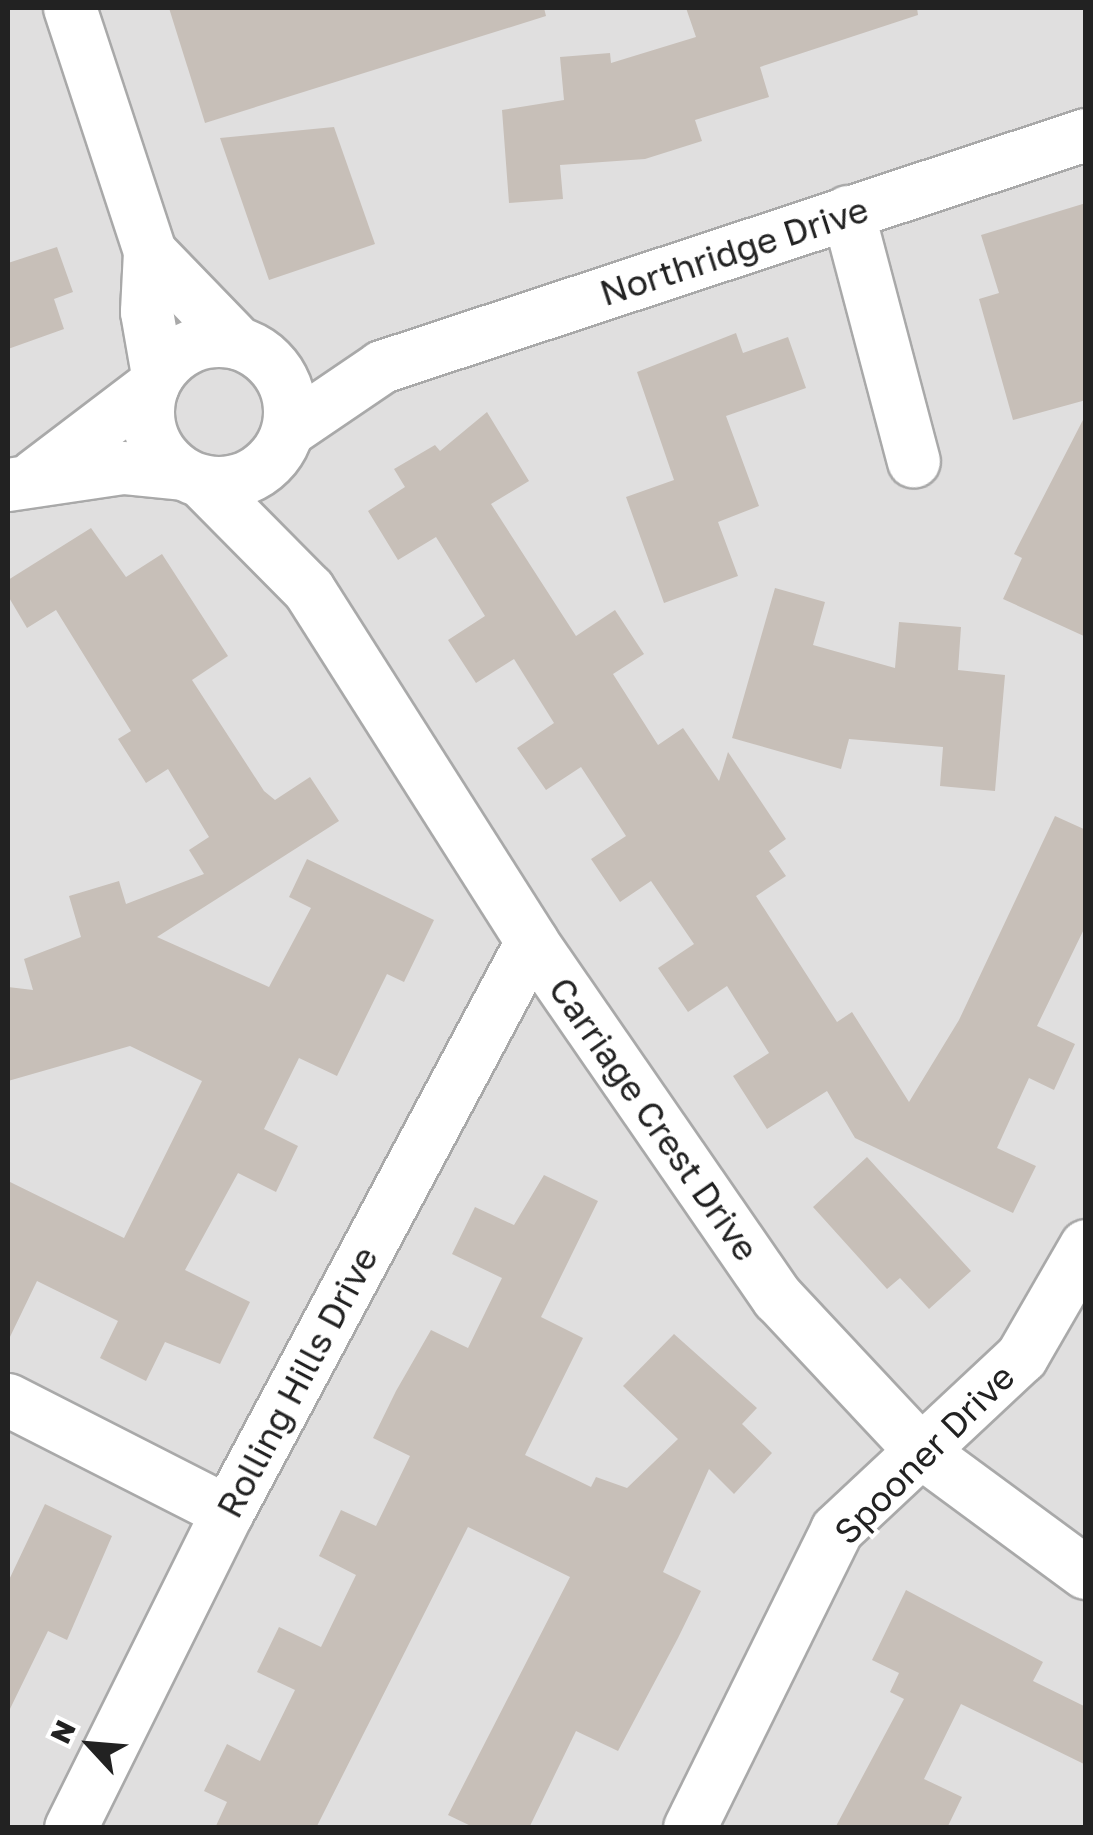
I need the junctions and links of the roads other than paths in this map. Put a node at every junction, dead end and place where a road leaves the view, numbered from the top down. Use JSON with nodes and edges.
{"nodes":[{"id":1,"x":70,"y":8,"type":"edge"},
{"id":2,"x":1086,"y":135,"type":"edge"},
{"id":3,"x":848,"y":212,"type":"junction"},
{"id":4,"x":150,"y":252,"type":"junction"},
{"id":5,"x":250,"y":348,"type":"junction"},
{"id":6,"x":382,"y":368,"type":"junction"},
{"id":7,"x":156,"y":380,"type":"junction"},
{"id":8,"x":284,"y":441,"type":"junction"},
{"id":9,"x":914,"y":461,"type":"dead end"},
{"id":10,"x":193,"y":478,"type":"junction"},
{"id":11,"x":21,"y":480,"type":"edge"},
{"id":12,"x":309,"y":590,"type":"junction"},
{"id":13,"x":532,"y":942,"type":"junction"},
{"id":14,"x":1086,"y":1246,"type":"edge"},
{"id":15,"x":8,"y":1400,"type":"edge"},
{"id":16,"x":923,"y":1453,"type":"junction"},
{"id":17,"x":228,"y":1512,"type":"junction"},
{"id":18,"x":1086,"y":1573,"type":"edge"},
{"id":19,"x":71,"y":1828,"type":"edge"},
{"id":20,"x":690,"y":1828,"type":"edge"}],
"edges":[{"from":1,"to":4,"type":"street"},
{"from":2,"to":3,"type":"street","name":"Northridge Drive"},
{"from":3,"to":6,"type":"street","name":"Northridge Drive"},
{"from":3,"to":9,"type":"street"},
{"from":4,"to":5,"type":"street"},
{"from":4,"to":7,"type":"street"},
{"from":5,"to":6,"type":"street","name":"Northridge Drive"},
{"from":5,"to":7,"type":"street"},
{"from":5,"to":8,"type":"street"},
{"from":6,"to":8,"type":"street","name":"Northridge Drive"},
{"from":7,"to":10,"type":"street"},
{"from":7,"to":11,"type":"street"},
{"from":8,"to":10,"type":"street"},
{"from":8,"to":12,"type":"street","name":"Carriage Crest Drive"},
{"from":10,"to":11,"type":"street"},
{"from":10,"to":12,"type":"street","name":"Carriage Crest Drive"},
{"from":12,"to":13,"type":"street","name":"Carriage Crest Drive"},
{"from":13,"to":16,"type":"street","name":"Carriage Crest Drive"},
{"from":13,"to":17,"type":"street","name":"Rolling Hills Drive"},
{"from":14,"to":16,"type":"street","name":"Spooner Drive"},
{"from":15,"to":17,"type":"street"},
{"from":16,"to":18,"type":"street","name":"Carriage Crest Drive"},
{"from":16,"to":20,"type":"street","name":"Spooner Drive"},
{"from":17,"to":19,"type":"street","name":"Rolling Hills Drive"}]}
